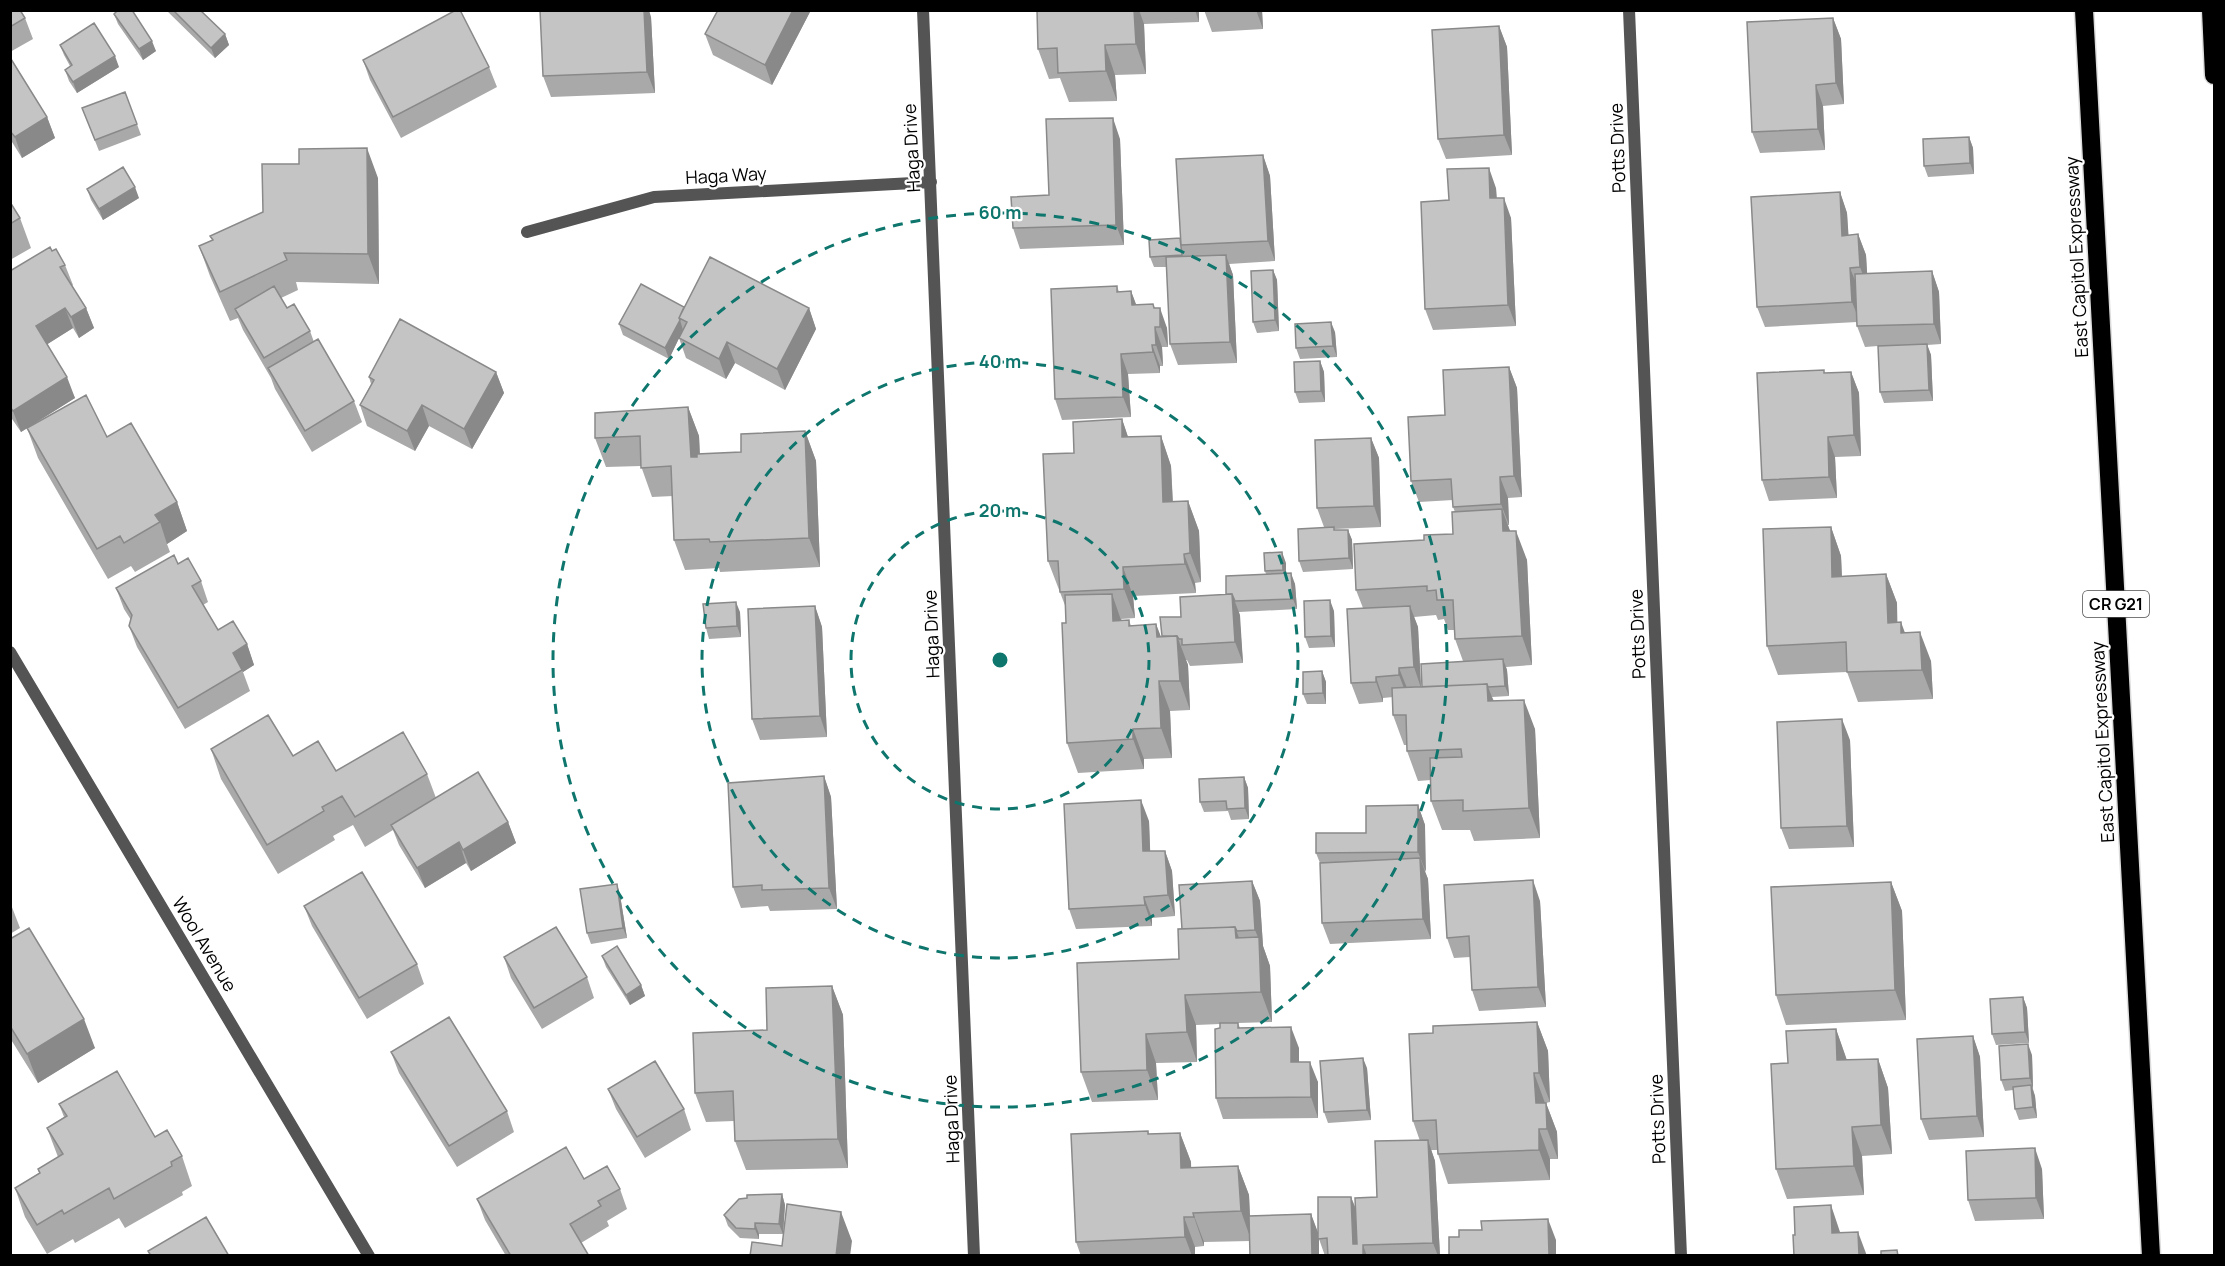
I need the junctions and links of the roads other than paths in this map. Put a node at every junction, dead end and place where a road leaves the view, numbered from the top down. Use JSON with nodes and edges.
{"nodes":[{"id":1,"x":923,"y":10,"type":"edge"},
{"id":2,"x":1629,"y":10,"type":"edge"},
{"id":3,"x":2084,"y":10,"type":"edge"},
{"id":4,"x":2211,"y":10,"type":"edge"},
{"id":5,"x":2214,"y":75,"type":"edge"},
{"id":6,"x":931,"y":182,"type":"junction"},
{"id":7,"x":527,"y":232,"type":"dead end"},
{"id":8,"x":10,"y":652,"type":"edge"},
{"id":9,"x":369,"y":1256,"type":"edge"},
{"id":10,"x":974,"y":1256,"type":"edge"},
{"id":11,"x":1681,"y":1256,"type":"edge"},
{"id":12,"x":2151,"y":1256,"type":"edge"}],
"edges":[{"from":1,"to":6,"type":"street","name":"Haga Drive"},
{"from":2,"to":11,"type":"street","name":"Potts Drive"},
{"from":3,"to":12,"type":"highway","name":"East Capitol Expressway","number":"CR G21"},
{"from":4,"to":5,"type":"highway"},
{"from":6,"to":7,"type":"street","name":"Haga Way"},
{"from":6,"to":10,"type":"street","name":"Haga Drive"},
{"from":8,"to":9,"type":"street","name":"Wool Avenue"}]}
